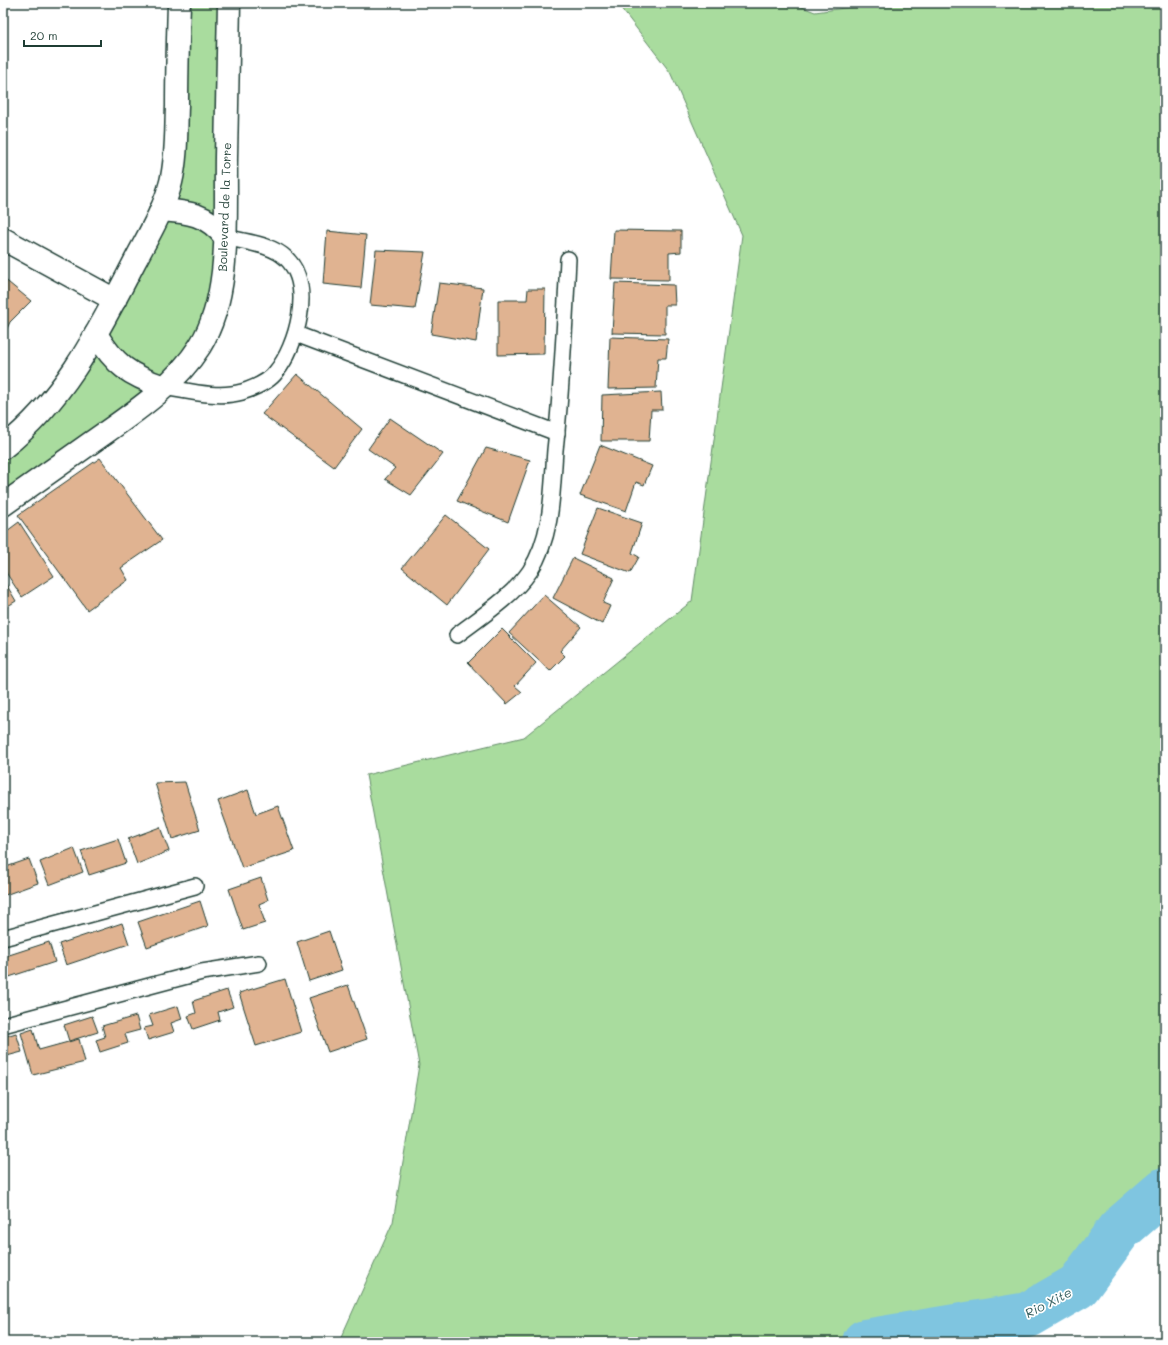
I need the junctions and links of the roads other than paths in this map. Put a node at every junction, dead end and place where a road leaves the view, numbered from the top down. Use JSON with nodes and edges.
{"nodes":[{"id":1,"x":178,"y":3,"type":"edge"},
{"id":2,"x":229,"y":3,"type":"edge"},
{"id":3,"x":161,"y":210,"type":"junction"},
{"id":4,"x":225,"y":237,"type":"junction"},
{"id":5,"x":3,"y":239,"type":"edge"},
{"id":6,"x":568,"y":259,"type":"dead end"},
{"id":7,"x":114,"y":300,"type":"junction"},
{"id":8,"x":96,"y":334,"type":"junction"},
{"id":9,"x":296,"y":334,"type":"junction"},
{"id":10,"x":164,"y":387,"type":"junction"},
{"id":11,"x":557,"y":433,"type":"junction"},
{"id":12,"x":3,"y":448,"type":"edge"},
{"id":13,"x":3,"y":505,"type":"edge"},
{"id":14,"x":457,"y":635,"type":"dead end"},
{"id":15,"x":195,"y":886,"type":"dead end"},
{"id":16,"x":3,"y":938,"type":"edge"},
{"id":17,"x":259,"y":963,"type":"dead end"},
{"id":18,"x":3,"y":1025,"type":"edge"}],
"edges":[{"from":1,"to":3,"type":"street"},
{"from":2,"to":4,"type":"street","name":"Boulevard de la Torre"},
{"from":3,"to":4,"type":"street"},
{"from":3,"to":7,"type":"street"},
{"from":4,"to":9,"type":"lane"},
{"from":4,"to":10,"type":"street","name":"Boulevard de la Torre"},
{"from":5,"to":7,"type":"street"},
{"from":6,"to":11,"type":"lane"},
{"from":7,"to":8,"type":"street"},
{"from":8,"to":10,"type":"street"},
{"from":8,"to":12,"type":"street"},
{"from":9,"to":10,"type":"lane"},
{"from":9,"to":11,"type":"lane"},
{"from":10,"to":13,"type":"street","name":"Boulevard de la Torre"},
{"from":11,"to":14,"type":"lane"},
{"from":15,"to":16,"type":"lane"},
{"from":17,"to":18,"type":"lane"}]}
